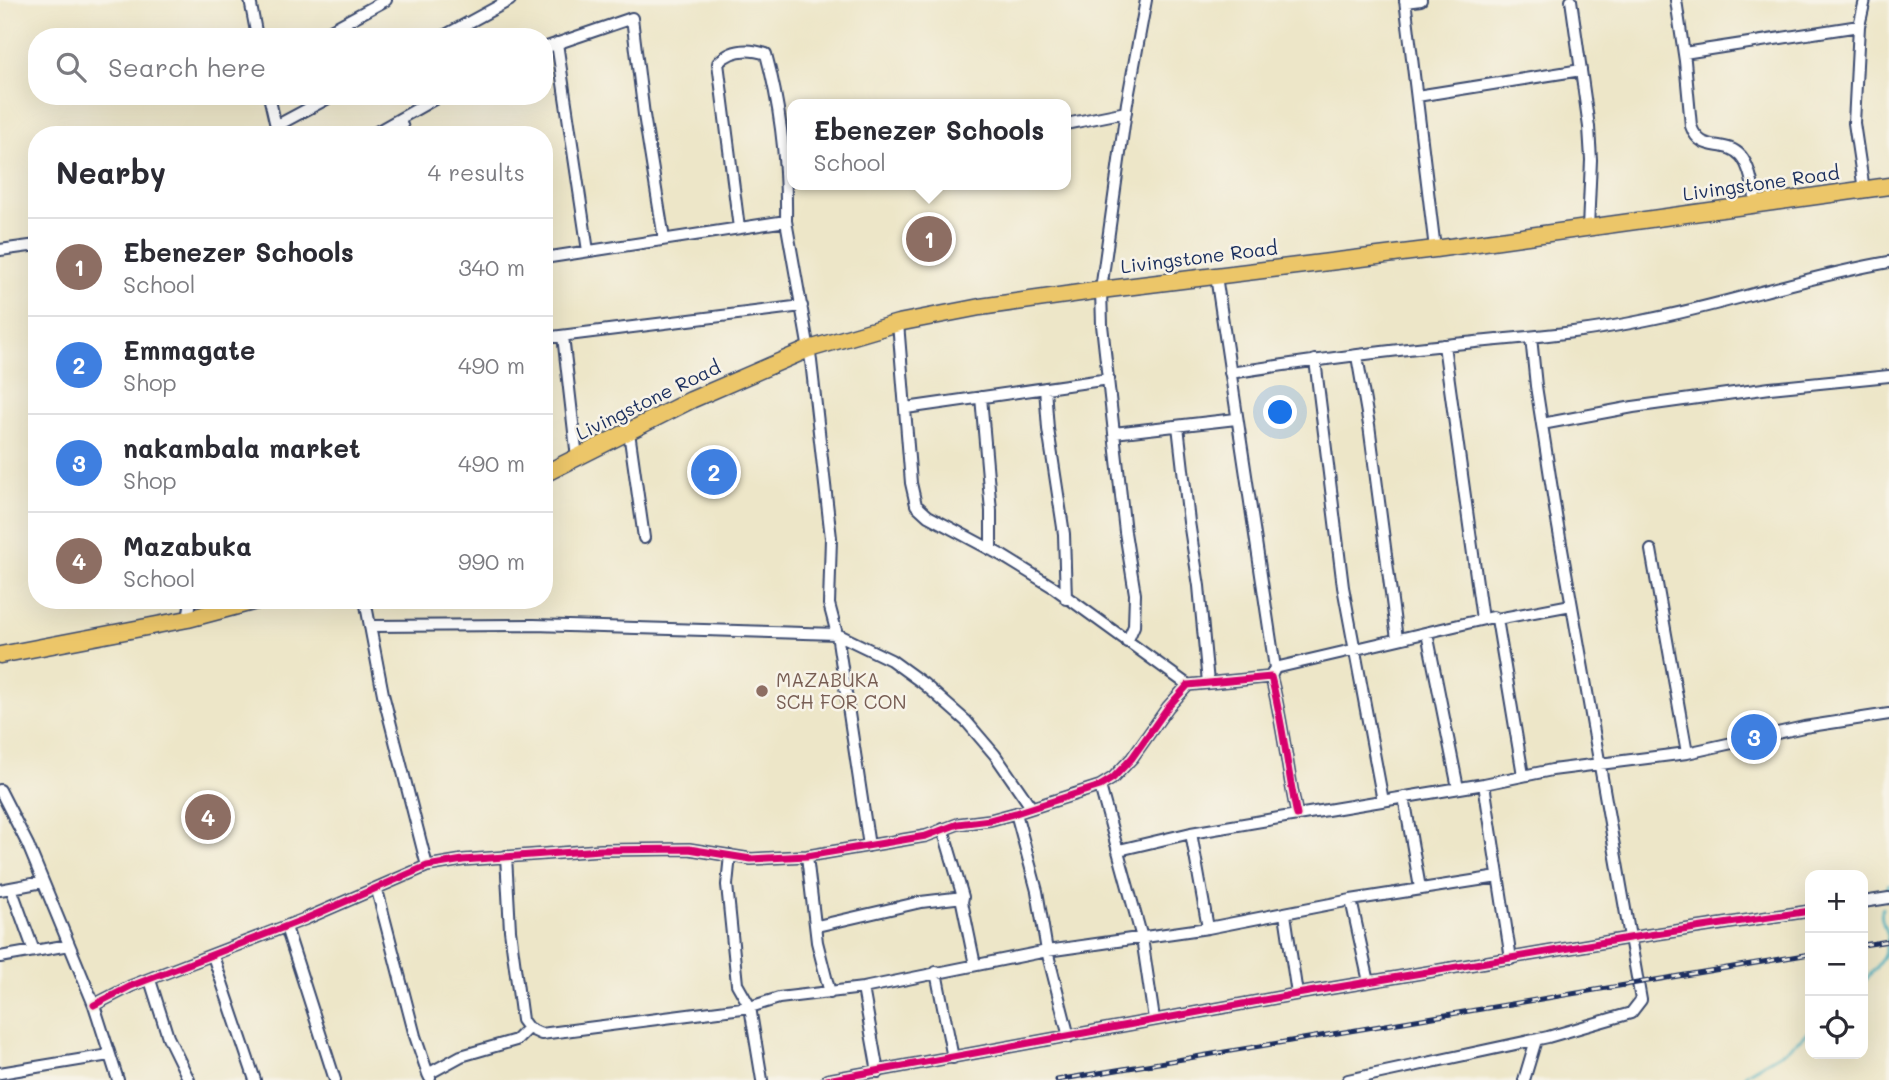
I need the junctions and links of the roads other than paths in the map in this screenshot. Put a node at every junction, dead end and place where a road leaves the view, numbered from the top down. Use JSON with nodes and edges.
{"nodes":[{"id":1,"x":250,"y":0,"type":"edge"},
{"id":2,"x":386,"y":0,"type":"edge"},
{"id":3,"x":510,"y":0,"type":"edge"},
{"id":4,"x":1146,"y":0,"type":"edge"},
{"id":5,"x":1421,"y":0,"type":"edge"},
{"id":6,"x":1572,"y":0,"type":"edge"},
{"id":7,"x":1676,"y":0,"type":"edge"},
{"id":8,"x":1864,"y":0,"type":"edge"},
{"id":9,"x":1405,"y":1,"type":"edge"},
{"id":10,"x":1859,"y":26,"type":"junction"},
{"id":11,"x":255,"y":28,"type":"edge"},
{"id":12,"x":335,"y":28,"type":"edge"},
{"id":13,"x":459,"y":28,"type":"edge"},
{"id":14,"x":557,"y":43,"type":"junction"},
{"id":15,"x":553,"y":45,"type":"edge"},
{"id":16,"x":1684,"y":53,"type":"junction"},
{"id":17,"x":1581,"y":70,"type":"junction"},
{"id":18,"x":1416,"y":96,"type":"junction"},
{"id":19,"x":271,"y":105,"type":"edge"},
{"id":20,"x":317,"y":105,"type":"edge"},
{"id":21,"x":424,"y":105,"type":"edge"},
{"id":22,"x":1126,"y":112,"type":"junction"},
{"id":23,"x":400,"y":119,"type":"junction"},
{"id":24,"x":1071,"y":123,"type":"edge"},
{"id":25,"x":276,"y":126,"type":"edge"},
{"id":26,"x":283,"y":126,"type":"edge"},
{"id":27,"x":387,"y":126,"type":"edge"},
{"id":28,"x":402,"y":126,"type":"edge"},
{"id":29,"x":787,"y":161,"type":"edge"},
{"id":30,"x":1889,"y":186,"type":"edge"},
{"id":31,"x":789,"y":190,"type":"edge"},
{"id":32,"x":1864,"y":190,"type":"junction"},
{"id":33,"x":1758,"y":205,"type":"junction"},
{"id":34,"x":786,"y":222,"type":"junction"},
{"id":35,"x":739,"y":228,"type":"junction"},
{"id":36,"x":1588,"y":228,"type":"junction"},
{"id":37,"x":664,"y":239,"type":"junction"},
{"id":38,"x":28,"y":246,"type":"edge"},
{"id":39,"x":1435,"y":249,"type":"junction"},
{"id":40,"x":0,"y":250,"type":"edge"},
{"id":41,"x":588,"y":251,"type":"junction"},
{"id":42,"x":553,"y":257,"type":"edge"},
{"id":43,"x":1889,"y":262,"type":"edge"},
{"id":44,"x":1216,"y":276,"type":"junction"},
{"id":45,"x":1101,"y":290,"type":"junction"},
{"id":46,"x":802,"y":306,"type":"junction"},
{"id":47,"x":898,"y":323,"type":"junction"},
{"id":48,"x":564,"y":336,"type":"junction"},
{"id":49,"x":553,"y":337,"type":"edge"},
{"id":50,"x":1531,"y":337,"type":"junction"},
{"id":51,"x":1444,"y":345,"type":"junction"},
{"id":52,"x":809,"y":349,"type":"junction"},
{"id":53,"x":1357,"y":356,"type":"junction"},
{"id":54,"x":1315,"y":360,"type":"junction"},
{"id":55,"x":1230,"y":373,"type":"junction"},
{"id":56,"x":1889,"y":376,"type":"edge"},
{"id":57,"x":1109,"y":379,"type":"junction"},
{"id":58,"x":1045,"y":388,"type":"junction"},
{"id":59,"x":981,"y":397,"type":"junction"},
{"id":60,"x":906,"y":408,"type":"junction"},
{"id":61,"x":1236,"y":419,"type":"junction"},
{"id":62,"x":1542,"y":424,"type":"junction"},
{"id":63,"x":1178,"y":426,"type":"junction"},
{"id":64,"x":629,"y":432,"type":"junction"},
{"id":65,"x":1114,"y":433,"type":"junction"},
{"id":66,"x":577,"y":458,"type":"junction"},
{"id":67,"x":553,"y":470,"type":"edge"},
{"id":68,"x":644,"y":538,"type":"dead end"},
{"id":69,"x":991,"y":550,"type":"junction"},
{"id":70,"x":1651,"y":550,"type":"dead end"},
{"id":71,"x":1066,"y":599,"type":"junction"},
{"id":72,"x":1571,"y":605,"type":"junction"},
{"id":73,"x":190,"y":609,"type":"edge"},
{"id":74,"x":226,"y":609,"type":"edge"},
{"id":75,"x":367,"y":609,"type":"edge"},
{"id":76,"x":188,"y":619,"type":"junction"},
{"id":77,"x":1482,"y":619,"type":"junction"},
{"id":78,"x":1497,"y":619,"type":"junction"},
{"id":79,"x":370,"y":626,"type":"junction"},
{"id":80,"x":1427,"y":633,"type":"junction"},
{"id":81,"x":837,"y":635,"type":"junction"},
{"id":82,"x":1397,"y":639,"type":"junction"},
{"id":83,"x":1127,"y":642,"type":"junction"},
{"id":84,"x":1353,"y":649,"type":"junction"},
{"id":85,"x":0,"y":655,"type":"edge"},
{"id":86,"x":1273,"y":672,"type":"junction"},
{"id":87,"x":1208,"y":683,"type":"junction"},
{"id":88,"x":1188,"y":685,"type":"junction"},
{"id":89,"x":1889,"y":714,"type":"edge"},
{"id":90,"x":1687,"y":753,"type":"junction"},
{"id":91,"x":1601,"y":763,"type":"junction"},
{"id":92,"x":1523,"y":775,"type":"junction"},
{"id":93,"x":1484,"y":784,"type":"junction"},
{"id":94,"x":1100,"y":786,"type":"junction"},
{"id":95,"x":1458,"y":788,"type":"junction"},
{"id":96,"x":0,"y":790,"type":"edge"},
{"id":97,"x":1404,"y":797,"type":"junction"},
{"id":98,"x":1383,"y":801,"type":"junction"},
{"id":99,"x":1031,"y":807,"type":"junction"},
{"id":100,"x":1016,"y":813,"type":"junction"},
{"id":101,"x":1297,"y":815,"type":"junction"},
{"id":102,"x":943,"y":829,"type":"junction"},
{"id":103,"x":1191,"y":833,"type":"junction"},
{"id":104,"x":869,"y":846,"type":"junction"},
{"id":105,"x":1119,"y":850,"type":"junction"},
{"id":106,"x":730,"y":855,"type":"junction"},
{"id":107,"x":506,"y":856,"type":"junction"},
{"id":108,"x":807,"y":856,"type":"junction"},
{"id":109,"x":427,"y":866,"type":"junction"},
{"id":110,"x":1498,"y":877,"type":"junction"},
{"id":111,"x":43,"y":883,"type":"junction"},
{"id":112,"x":1420,"y":888,"type":"junction"},
{"id":113,"x":5,"y":889,"type":"edge"},
{"id":114,"x":377,"y":890,"type":"junction"},
{"id":115,"x":963,"y":897,"type":"junction"},
{"id":116,"x":1889,"y":898,"type":"edge"},
{"id":117,"x":1351,"y":900,"type":"junction"},
{"id":118,"x":1868,"y":901,"type":"edge"},
{"id":119,"x":1805,"y":912,"type":"edge"},
{"id":120,"x":1285,"y":914,"type":"junction"},
{"id":121,"x":817,"y":926,"type":"junction"},
{"id":122,"x":286,"y":927,"type":"junction"},
{"id":123,"x":1208,"y":928,"type":"junction"},
{"id":124,"x":1629,"y":937,"type":"junction"},
{"id":125,"x":1142,"y":938,"type":"junction"},
{"id":126,"x":69,"y":945,"type":"junction"},
{"id":127,"x":34,"y":951,"type":"junction"},
{"id":128,"x":1047,"y":951,"type":"junction"},
{"id":129,"x":213,"y":956,"type":"junction"},
{"id":130,"x":0,"y":957,"type":"edge"},
{"id":131,"x":1511,"y":959,"type":"junction"},
{"id":132,"x":975,"y":965,"type":"junction"},
{"id":133,"x":936,"y":972,"type":"junction"},
{"id":134,"x":150,"y":980,"type":"junction"},
{"id":135,"x":1369,"y":982,"type":"junction"},
{"id":136,"x":863,"y":988,"type":"junction"},
{"id":137,"x":830,"y":993,"type":"junction"},
{"id":138,"x":1297,"y":994,"type":"junction"},
{"id":139,"x":94,"y":1005,"type":"junction"},
{"id":140,"x":750,"y":1007,"type":"junction"},
{"id":141,"x":1154,"y":1018,"type":"junction"},
{"id":142,"x":528,"y":1028,"type":"junction"},
{"id":143,"x":1069,"y":1037,"type":"junction"},
{"id":144,"x":1536,"y":1040,"type":"junction"},
{"id":145,"x":109,"y":1055,"type":"junction"},
{"id":146,"x":953,"y":1058,"type":"junction"},
{"id":147,"x":878,"y":1072,"type":"junction"},
{"id":148,"x":0,"y":1073,"type":"edge"},
{"id":149,"x":429,"y":1077,"type":"edge"},
{"id":150,"x":118,"y":1080,"type":"edge"},
{"id":151,"x":189,"y":1080,"type":"edge"},
{"id":152,"x":255,"y":1080,"type":"edge"},
{"id":153,"x":335,"y":1080,"type":"edge"},
{"id":154,"x":762,"y":1080,"type":"edge"},
{"id":155,"x":827,"y":1080,"type":"edge"},
{"id":156,"x":1348,"y":1080,"type":"edge"},
{"id":157,"x":1524,"y":1080,"type":"edge"}],
"edges":[{"from":1,"to":11,"type":"street"},
{"from":2,"to":12,"type":"street"},
{"from":3,"to":13,"type":"street"},
{"from":4,"to":22,"type":"street"},
{"from":5,"to":9,"type":"street"},
{"from":6,"to":17,"type":"street"},
{"from":7,"to":16,"type":"street"},
{"from":8,"to":10,"type":"street"},
{"from":9,"to":18,"type":"street"},
{"from":10,"to":16,"type":"street"},
{"from":10,"to":32,"type":"street"},
{"from":14,"to":15,"type":"street"},
{"from":14,"to":37,"type":"street"},
{"from":14,"to":41,"type":"street"},
{"from":16,"to":33,"type":"street"},
{"from":17,"to":18,"type":"street"},
{"from":17,"to":36,"type":"street"},
{"from":18,"to":39,"type":"street"},
{"from":19,"to":25,"type":"street"},
{"from":20,"to":26,"type":"street"},
{"from":21,"to":23,"type":"street"},
{"from":22,"to":24,"type":"street"},
{"from":22,"to":45,"type":"street"},
{"from":23,"to":27,"type":"street"},
{"from":23,"to":28,"type":"street"},
{"from":29,"to":35,"type":"street"},
{"from":30,"to":32,"type":"highway","name":"Livingstone Road"},
{"from":31,"to":34,"type":"street"},
{"from":32,"to":33,"type":"highway","name":"Livingstone Road"},
{"from":33,"to":36,"type":"highway","name":"Livingstone Road"},
{"from":34,"to":35,"type":"street"},
{"from":34,"to":46,"type":"street"},
{"from":35,"to":37,"type":"street"},
{"from":36,"to":39,"type":"highway","name":"Livingstone Road"},
{"from":37,"to":41,"type":"street"},
{"from":38,"to":40,"type":"street"},
{"from":39,"to":44,"type":"highway","name":"Livingstone Road"},
{"from":41,"to":42,"type":"street"},
{"from":43,"to":50,"type":"street"},
{"from":44,"to":45,"type":"highway","name":"Livingstone Road"},
{"from":44,"to":55,"type":"street"},
{"from":45,"to":47,"type":"highway","name":"Livingstone Road"},
{"from":45,"to":57,"type":"street"},
{"from":46,"to":48,"type":"street"},
{"from":46,"to":52,"type":"street"},
{"from":47,"to":52,"type":"highway","name":"Livingstone Road"},
{"from":47,"to":60,"type":"street"},
{"from":48,"to":49,"type":"street"},
{"from":48,"to":66,"type":"street"},
{"from":50,"to":51,"type":"street"},
{"from":50,"to":62,"type":"street"},
{"from":51,"to":53,"type":"street"},
{"from":51,"to":77,"type":"street"},
{"from":52,"to":64,"type":"highway","name":"Livingstone Road"},
{"from":52,"to":81,"type":"street"},
{"from":53,"to":54,"type":"street"},
{"from":53,"to":82,"type":"street"},
{"from":54,"to":55,"type":"street"},
{"from":54,"to":84,"type":"street"},
{"from":55,"to":61,"type":"street"},
{"from":56,"to":62,"type":"street"},
{"from":57,"to":58,"type":"street"},
{"from":57,"to":65,"type":"street"},
{"from":58,"to":59,"type":"street"},
{"from":58,"to":71,"type":"street"},
{"from":59,"to":60,"type":"street"},
{"from":59,"to":69,"type":"street"},
{"from":60,"to":69,"type":"street"},
{"from":61,"to":63,"type":"street"},
{"from":61,"to":86,"type":"street"},
{"from":62,"to":72,"type":"street"},
{"from":63,"to":65,"type":"street"},
{"from":63,"to":87,"type":"street"},
{"from":64,"to":66,"type":"highway","name":"Livingstone Road"},
{"from":64,"to":68,"type":"street"},
{"from":65,"to":83,"type":"street"},
{"from":66,"to":67,"type":"highway","name":"Livingstone Road"},
{"from":69,"to":71,"type":"street"},
{"from":70,"to":90,"type":"street"},
{"from":71,"to":83,"type":"street"},
{"from":72,"to":78,"type":"street"},
{"from":72,"to":91,"type":"street"},
{"from":73,"to":76,"type":"street"},
{"from":74,"to":76,"type":"highway"},
{"from":75,"to":79,"type":"street"},
{"from":76,"to":85,"type":"highway"},
{"from":77,"to":78,"type":"street"},
{"from":77,"to":80,"type":"street"},
{"from":78,"to":92,"type":"street"},
{"from":79,"to":81,"type":"street"},
{"from":79,"to":109,"type":"street"},
{"from":80,"to":82,"type":"street"},
{"from":80,"to":95,"type":"street"},
{"from":81,"to":99,"type":"street"},
{"from":81,"to":104,"type":"street"},
{"from":82,"to":84,"type":"street"},
{"from":83,"to":88,"type":"street"},
{"from":84,"to":86,"type":"street"},
{"from":84,"to":98,"type":"street"},
{"from":86,"to":87,"type":"street"},
{"from":86,"to":101,"type":"street"},
{"from":87,"to":88,"type":"street"},
{"from":88,"to":94,"type":"street"},
{"from":89,"to":90,"type":"street"},
{"from":90,"to":91,"type":"street"},
{"from":91,"to":92,"type":"street"},
{"from":91,"to":124,"type":"street"},
{"from":92,"to":93,"type":"street"},
{"from":93,"to":95,"type":"street"},
{"from":93,"to":110,"type":"street"},
{"from":94,"to":99,"type":"street"},
{"from":94,"to":105,"type":"street"},
{"from":95,"to":97,"type":"street"},
{"from":96,"to":111,"type":"street"},
{"from":97,"to":98,"type":"street"},
{"from":97,"to":112,"type":"street"},
{"from":98,"to":101,"type":"street"},
{"from":99,"to":100,"type":"street"},
{"from":100,"to":102,"type":"street"},
{"from":100,"to":128,"type":"street"},
{"from":101,"to":103,"type":"street"},
{"from":102,"to":104,"type":"street"},
{"from":102,"to":115,"type":"street"},
{"from":103,"to":105,"type":"street"},
{"from":103,"to":123,"type":"street"},
{"from":104,"to":108,"type":"street"},
{"from":105,"to":125,"type":"street"},
{"from":106,"to":107,"type":"street"},
{"from":106,"to":108,"type":"street"},
{"from":106,"to":140,"type":"street"},
{"from":107,"to":109,"type":"street"},
{"from":107,"to":142,"type":"street"},
{"from":108,"to":121,"type":"street"},
{"from":109,"to":114,"type":"street"},
{"from":110,"to":112,"type":"street"},
{"from":110,"to":131,"type":"street"},
{"from":111,"to":113,"type":"street"},
{"from":111,"to":126,"type":"street"},
{"from":112,"to":117,"type":"street"},
{"from":113,"to":127,"type":"street"},
{"from":114,"to":122,"type":"street"},
{"from":114,"to":149,"type":"street"},
{"from":115,"to":121,"type":"street"},
{"from":115,"to":132,"type":"street"},
{"from":116,"to":118,"type":"street"},
{"from":117,"to":120,"type":"street"},
{"from":117,"to":135,"type":"street"},
{"from":119,"to":124,"type":"street"},
{"from":120,"to":123,"type":"street"},
{"from":120,"to":138,"type":"street"},
{"from":121,"to":137,"type":"street"},
{"from":122,"to":129,"type":"street"},
{"from":122,"to":153,"type":"street"},
{"from":123,"to":125,"type":"street"},
{"from":124,"to":131,"type":"street"},
{"from":124,"to":144,"type":"street"},
{"from":125,"to":128,"type":"street"},
{"from":125,"to":141,"type":"street"},
{"from":126,"to":127,"type":"street"},
{"from":126,"to":139,"type":"street"},
{"from":127,"to":130,"type":"street"},
{"from":128,"to":132,"type":"street"},
{"from":128,"to":143,"type":"street"},
{"from":129,"to":134,"type":"street"},
{"from":129,"to":152,"type":"street"},
{"from":131,"to":135,"type":"street"},
{"from":132,"to":133,"type":"street"},
{"from":133,"to":136,"type":"street"},
{"from":133,"to":146,"type":"street"},
{"from":134,"to":139,"type":"street"},
{"from":134,"to":151,"type":"street"},
{"from":135,"to":138,"type":"street"},
{"from":136,"to":137,"type":"street"},
{"from":136,"to":147,"type":"street"},
{"from":137,"to":140,"type":"street"},
{"from":138,"to":141,"type":"street"},
{"from":139,"to":145,"type":"street"},
{"from":140,"to":142,"type":"street"},
{"from":140,"to":154,"type":"street"},
{"from":141,"to":143,"type":"street"},
{"from":142,"to":149,"type":"street"},
{"from":143,"to":146,"type":"street"},
{"from":144,"to":156,"type":"street"},
{"from":144,"to":157,"type":"street"},
{"from":145,"to":148,"type":"street"},
{"from":145,"to":150,"type":"street"},
{"from":146,"to":147,"type":"street"},
{"from":147,"to":155,"type":"street"}]}
